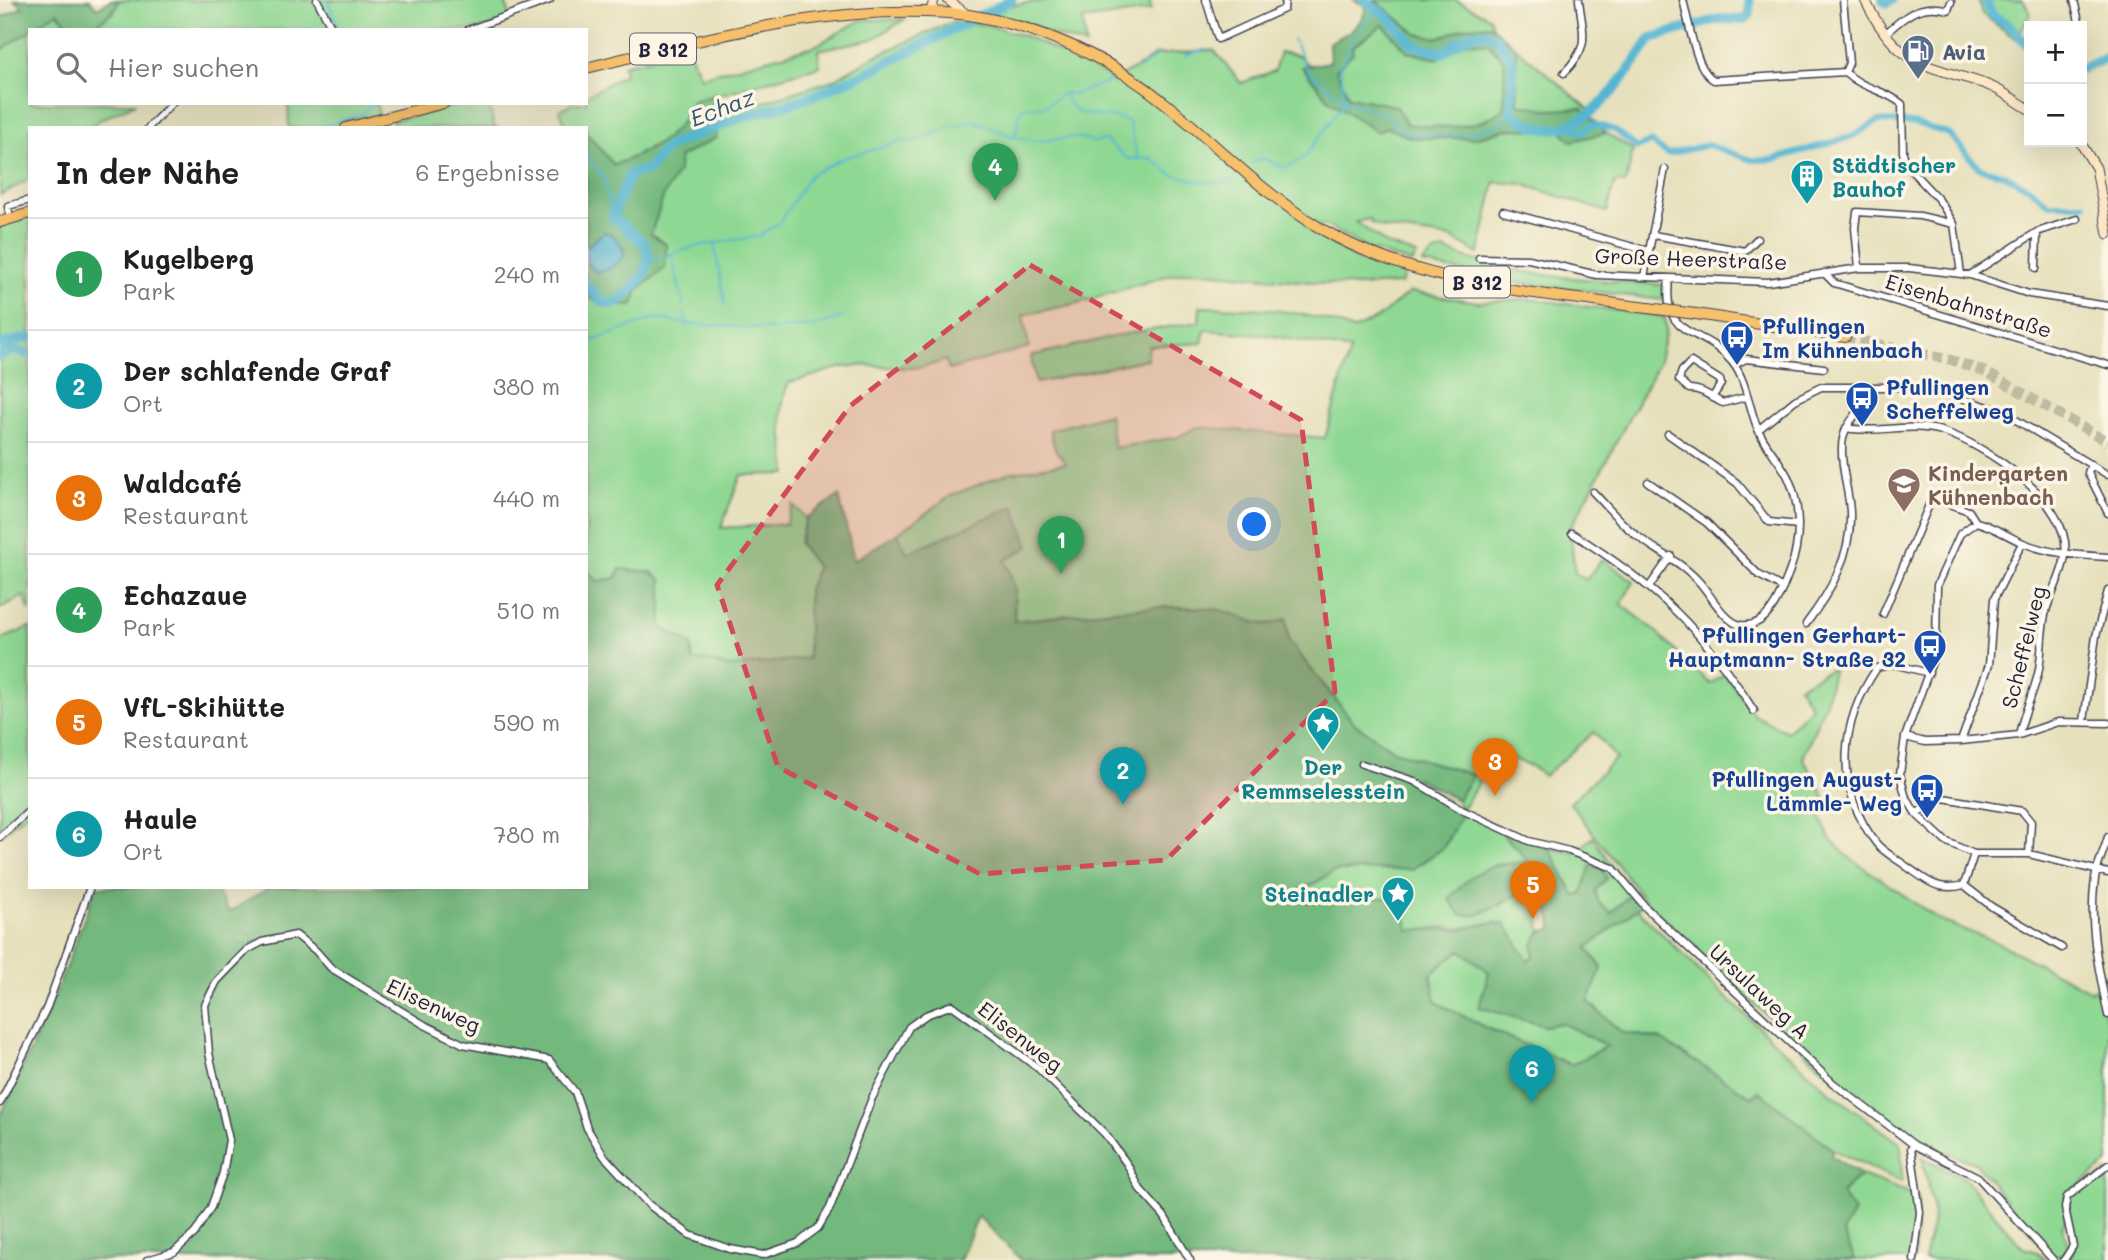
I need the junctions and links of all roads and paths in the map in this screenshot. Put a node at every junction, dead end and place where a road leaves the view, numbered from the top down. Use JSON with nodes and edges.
{"nodes":[{"id":1,"x":317,"y":0,"type":"edge"},
{"id":2,"x":550,"y":0,"type":"edge"},
{"id":3,"x":945,"y":0,"type":"edge"},
{"id":4,"x":1206,"y":0,"type":"edge"},
{"id":5,"x":1285,"y":0,"type":"edge"},
{"id":6,"x":1579,"y":0,"type":"edge"},
{"id":7,"x":1683,"y":0,"type":"edge"},
{"id":8,"x":1843,"y":0,"type":"edge"},
{"id":9,"x":1865,"y":0,"type":"edge"},
{"id":10,"x":2074,"y":0,"type":"edge"},
{"id":11,"x":1951,"y":2,"type":"dead end"},
{"id":12,"x":935,"y":7,"type":"edge"},
{"id":13,"x":1948,"y":10,"type":"junction"},
{"id":14,"x":1957,"y":14,"type":"dead end"},
{"id":15,"x":969,"y":15,"type":"junction"},
{"id":16,"x":2079,"y":21,"type":"edge"},
{"id":17,"x":331,"y":28,"type":"edge"},
{"id":18,"x":473,"y":28,"type":"edge"},
{"id":19,"x":1885,"y":34,"type":"junction"},
{"id":20,"x":588,"y":68,"type":"edge"},
{"id":21,"x":1845,"y":72,"type":"junction"},
{"id":22,"x":1564,"y":73,"type":"dead end"},
{"id":23,"x":170,"y":105,"type":"edge"},
{"id":24,"x":436,"y":105,"type":"edge"},
{"id":25,"x":2024,"y":106,"type":"edge"},
{"id":26,"x":150,"y":126,"type":"edge"},
{"id":27,"x":353,"y":126,"type":"edge"},
{"id":28,"x":2083,"y":147,"type":"edge"},
{"id":29,"x":1665,"y":169,"type":"dead end"},
{"id":30,"x":28,"y":201,"type":"edge"},
{"id":31,"x":2105,"y":203,"type":"edge"},
{"id":32,"x":1503,"y":211,"type":"dead end"},
{"id":33,"x":28,"y":214,"type":"edge"},
{"id":34,"x":2077,"y":219,"type":"dead end"},
{"id":35,"x":4,"y":221,"type":"edge"},
{"id":36,"x":1954,"y":224,"type":"junction"},
{"id":37,"x":2037,"y":232,"type":"junction"},
{"id":38,"x":2108,"y":234,"type":"edge"},
{"id":39,"x":1653,"y":235,"type":"junction"},
{"id":40,"x":1757,"y":239,"type":"dead end"},
{"id":41,"x":1648,"y":251,"type":"junction"},
{"id":42,"x":1479,"y":258,"type":"dead end"},
{"id":43,"x":1859,"y":268,"type":"junction"},
{"id":44,"x":2036,"y":268,"type":"dead end"},
{"id":45,"x":1824,"y":273,"type":"junction"},
{"id":46,"x":1961,"y":274,"type":"junction"},
{"id":47,"x":1970,"y":275,"type":"junction"},
{"id":48,"x":1644,"y":277,"type":"junction"},
{"id":49,"x":1668,"y":279,"type":"junction"},
{"id":50,"x":2108,"y":306,"type":"edge"},
{"id":51,"x":1845,"y":337,"type":"tunnel mouth"},
{"id":52,"x":1734,"y":365,"type":"junction"},
{"id":53,"x":2108,"y":365,"type":"edge"},
{"id":54,"x":1824,"y":368,"type":"dead end"},
{"id":55,"x":1874,"y":388,"type":"junction"},
{"id":56,"x":1746,"y":397,"type":"junction"},
{"id":57,"x":1712,"y":398,"type":"junction"},
{"id":58,"x":1846,"y":428,"type":"junction"},
{"id":59,"x":1758,"y":430,"type":"junction"},
{"id":60,"x":1668,"y":434,"type":"dead end"},
{"id":61,"x":2091,"y":464,"type":"junction"},
{"id":62,"x":2108,"y":475,"type":"edge"},
{"id":63,"x":1648,"y":482,"type":"dead end"},
{"id":64,"x":1593,"y":492,"type":"dead end"},
{"id":65,"x":2108,"y":513,"type":"edge"},
{"id":66,"x":1976,"y":522,"type":"junction"},
{"id":67,"x":1798,"y":525,"type":"junction"},
{"id":68,"x":1572,"y":533,"type":"dead end"},
{"id":69,"x":2022,"y":543,"type":"junction"},
{"id":70,"x":2066,"y":554,"type":"junction"},
{"id":71,"x":1671,"y":556,"type":"junction"},
{"id":72,"x":2108,"y":557,"type":"edge"},
{"id":73,"x":1649,"y":587,"type":"junction"},
{"id":74,"x":1783,"y":588,"type":"junction"},
{"id":75,"x":2108,"y":591,"type":"edge"},
{"id":76,"x":1883,"y":614,"type":"dead end"},
{"id":77,"x":1806,"y":624,"type":"dead end"},
{"id":78,"x":1929,"y":673,"type":"junction"},
{"id":79,"x":1754,"y":711,"type":"dead end"},
{"id":80,"x":2084,"y":720,"type":"junction"},
{"id":81,"x":2108,"y":723,"type":"edge"},
{"id":82,"x":2019,"y":735,"type":"junction"},
{"id":83,"x":1905,"y":737,"type":"junction"},
{"id":84,"x":1961,"y":741,"type":"junction"},
{"id":85,"x":1362,"y":764,"type":"dead end"},
{"id":86,"x":28,"y":812,"type":"edge"},
{"id":87,"x":1916,"y":814,"type":"junction"},
{"id":88,"x":0,"y":837,"type":"edge"},
{"id":89,"x":2108,"y":838,"type":"edge"},
{"id":90,"x":1974,"y":853,"type":"junction"},
{"id":91,"x":2029,"y":853,"type":"junction"},
{"id":92,"x":2097,"y":871,"type":"junction"},
{"id":93,"x":2108,"y":873,"type":"edge"},
{"id":94,"x":1964,"y":885,"type":"junction"},
{"id":95,"x":89,"y":889,"type":"edge"},
{"id":96,"x":2062,"y":948,"type":"dead end"},
{"id":97,"x":2108,"y":1015,"type":"edge"},
{"id":98,"x":0,"y":1104,"type":"edge"},
{"id":99,"x":1914,"y":1145,"type":"junction"},
{"id":100,"x":2108,"y":1165,"type":"edge"},
{"id":101,"x":147,"y":1260,"type":"edge"},
{"id":102,"x":1190,"y":1260,"type":"edge"},
{"id":103,"x":1914,"y":1260,"type":"edge"},
{"id":104,"x":2053,"y":1260,"type":"edge"},
{"id":105,"x":2064,"y":1260,"type":"edge"}],
"edges":[{"from":1,"to":17,"type":"street"},
{"from":2,"to":18,"type":"street"},
{"from":3,"to":12,"type":"main road"},
{"from":3,"to":15,"type":"main road"},
{"from":4,"to":5,"type":"street"},
{"from":6,"to":22,"type":"street"},
{"from":7,"to":21,"type":"street"},
{"from":8,"to":21,"type":"street"},
{"from":9,"to":19,"type":"main road"},
{"from":10,"to":16,"type":"street"},
{"from":11,"to":13,"type":"street"},
{"from":12,"to":15,"type":"main road","number":"B 312"},
{"from":12,"to":20,"type":"main road","number":"B 312"},
{"from":13,"to":14,"type":"street"},
{"from":13,"to":19,"type":"street"},
{"from":15,"to":51,"type":"main road","number":"B 312","bridge":true},
{"from":19,"to":25,"type":"main road"},
{"from":21,"to":36,"type":"street"},
{"from":23,"to":26,"type":"street"},
{"from":24,"to":27,"type":"main road"},
{"from":28,"to":31,"type":"main road"},
{"from":29,"to":39,"type":"street"},
{"from":30,"to":35,"type":"street"},
{"from":31,"to":38,"type":"main road"},
{"from":32,"to":41,"type":"street"},
{"from":33,"to":35,"type":"main road"},
{"from":34,"to":37,"type":"street"},
{"from":36,"to":43,"type":"street"},
{"from":36,"to":46,"type":"street"},
{"from":37,"to":44,"type":"street"},
{"from":37,"to":47,"type":"street"},
{"from":39,"to":40,"type":"street"},
{"from":39,"to":41,"type":"street"},
{"from":41,"to":48,"type":"street"},
{"from":42,"to":48,"type":"street","name":"Große Heerstraße"},
{"from":43,"to":45,"type":"street","name":"Große Heerstraße"},
{"from":43,"to":46,"type":"street","name":"Große Heerstraße"},
{"from":45,"to":49,"type":"street","name":"Große Heerstraße"},
{"from":45,"to":53,"type":"street","name":"Eisenbahnstraße"},
{"from":46,"to":47,"type":"street","name":"Große Heerstraße"},
{"from":47,"to":50,"type":"street","name":"Große Heerstraße"},
{"from":48,"to":49,"type":"street","name":"Große Heerstraße"},
{"from":49,"to":52,"type":"street"},
{"from":52,"to":54,"type":"street"},
{"from":52,"to":56,"type":"street"},
{"from":55,"to":58,"type":"street"},
{"from":55,"to":59,"type":"street"},
{"from":55,"to":61,"type":"street"},
{"from":56,"to":57,"type":"street"},
{"from":56,"to":59,"type":"street"},
{"from":57,"to":57,"type":"street"},
{"from":58,"to":70,"type":"street"},
{"from":58,"to":77,"type":"street"},
{"from":59,"to":67,"type":"street"},
{"from":60,"to":67,"type":"street"},
{"from":61,"to":62,"type":"street"},
{"from":61,"to":65,"type":"street"},
{"from":63,"to":74,"type":"street"},
{"from":64,"to":71,"type":"street"},
{"from":66,"to":69,"type":"street"},
{"from":66,"to":76,"type":"street"},
{"from":66,"to":78,"type":"street"},
{"from":67,"to":74,"type":"street"},
{"from":68,"to":73,"type":"street"},
{"from":69,"to":70,"type":"street"},
{"from":69,"to":84,"type":"street"},
{"from":70,"to":72,"type":"street"},
{"from":70,"to":82,"type":"street","name":"Scheffelweg"},
{"from":71,"to":73,"type":"street"},
{"from":71,"to":74,"type":"street"},
{"from":73,"to":79,"type":"street"},
{"from":75,"to":80,"type":"street"},
{"from":78,"to":83,"type":"street"},
{"from":78,"to":94,"type":"street"},
{"from":80,"to":81,"type":"street"},
{"from":80,"to":82,"type":"street"},
{"from":82,"to":84,"type":"street"},
{"from":83,"to":84,"type":"street"},
{"from":83,"to":87,"type":"street"},
{"from":85,"to":99,"type":"street","name":"Ursulaweg A"},
{"from":86,"to":88,"type":"street"},
{"from":87,"to":90,"type":"street"},
{"from":87,"to":91,"type":"street"},
{"from":89,"to":92,"type":"street"},
{"from":90,"to":91,"type":"street"},
{"from":90,"to":94,"type":"street"},
{"from":91,"to":92,"type":"street"},
{"from":92,"to":93,"type":"street"},
{"from":92,"to":97,"type":"street"},
{"from":94,"to":96,"type":"street"},
{"from":95,"to":98,"type":"street"},
{"from":99,"to":103,"type":"street"},
{"from":99,"to":104,"type":"street"},
{"from":100,"to":105,"type":"street"},
{"from":101,"to":102,"type":"street","name":"Elisenweg"}]}
